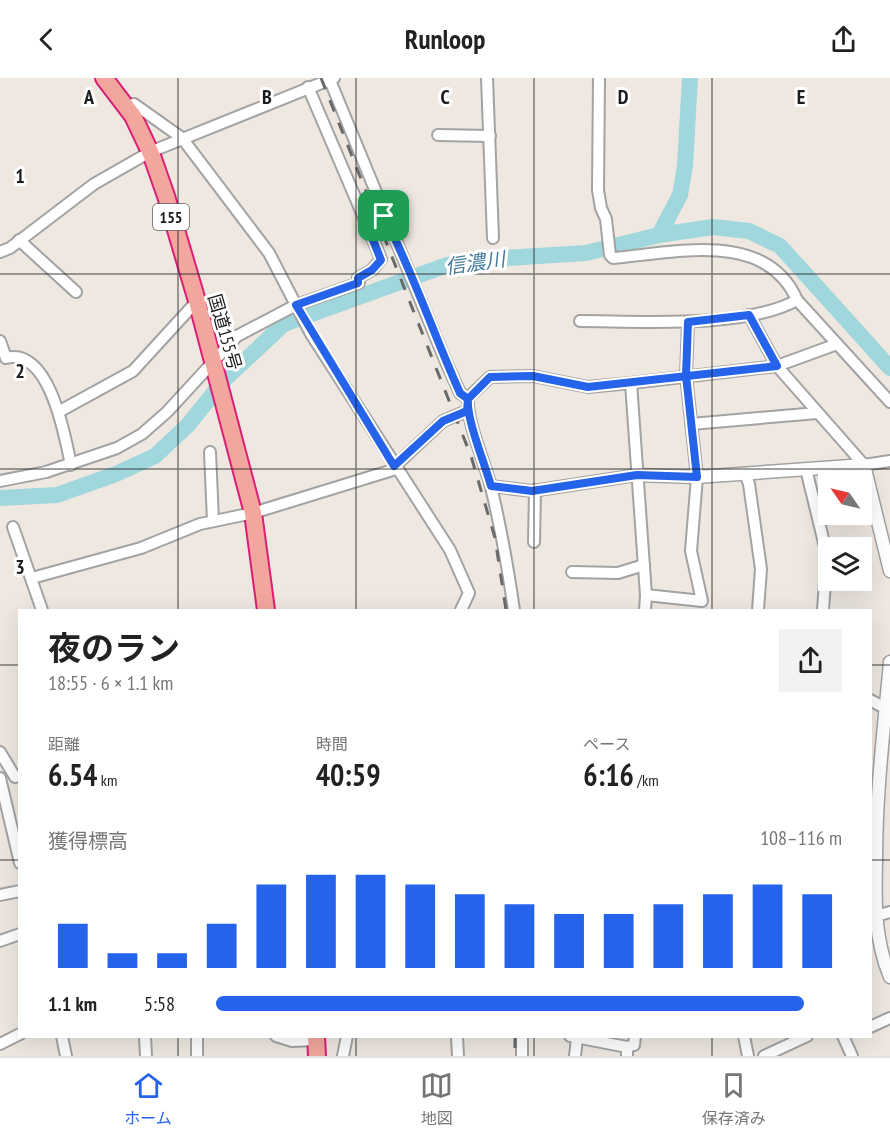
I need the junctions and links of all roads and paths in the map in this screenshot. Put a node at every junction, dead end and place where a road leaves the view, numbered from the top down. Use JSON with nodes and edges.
{"nodes":[{"id":1,"x":105,"y":78,"type":"edge"},
{"id":2,"x":331,"y":78,"type":"edge"},
{"id":3,"x":487,"y":78,"type":"edge"},
{"id":4,"x":599,"y":78,"type":"edge"},
{"id":5,"x":308,"y":87,"type":"junction"},
{"id":6,"x":125,"y":106,"type":"junction"},
{"id":7,"x":438,"y":135,"type":"dead end"},
{"id":8,"x":490,"y":136,"type":"junction"},
{"id":9,"x":182,"y":138,"type":"junction"},
{"id":10,"x":150,"y":152,"type":"junction"},
{"id":11,"x":384,"y":216,"type":"junction"},
{"id":12,"x":367,"y":225,"type":"junction"},
{"id":13,"x":493,"y":238,"type":"dead end"},
{"id":14,"x":19,"y":240,"type":"junction"},
{"id":15,"x":0,"y":252,"type":"edge"},
{"id":16,"x":76,"y":292,"type":"dead end"},
{"id":17,"x":797,"y":300,"type":"junction"},
{"id":18,"x":197,"y":301,"type":"junction"},
{"id":19,"x":297,"y":308,"type":"junction"},
{"id":20,"x":749,"y":315,"type":"junction"},
{"id":21,"x":580,"y":321,"type":"dead end"},
{"id":22,"x":688,"y":322,"type":"junction"},
{"id":23,"x":0,"y":341,"type":"edge"},
{"id":24,"x":837,"y":344,"type":"junction"},
{"id":25,"x":214,"y":364,"type":"junction"},
{"id":26,"x":777,"y":366,"type":"junction"},
{"id":27,"x":686,"y":375,"type":"junction"},
{"id":28,"x":631,"y":383,"type":"junction"},
{"id":29,"x":468,"y":399,"type":"junction"},
{"id":30,"x":890,"y":402,"type":"edge"},
{"id":31,"x":60,"y":411,"type":"junction"},
{"id":32,"x":467,"y":411,"type":"junction"},
{"id":33,"x":817,"y":413,"type":"junction"},
{"id":34,"x":691,"y":424,"type":"junction"},
{"id":35,"x":210,"y":452,"type":"dead end"},
{"id":36,"x":890,"y":461,"type":"edge"},
{"id":37,"x":71,"y":465,"type":"junction"},
{"id":38,"x":864,"y":465,"type":"junction"},
{"id":39,"x":395,"y":468,"type":"junction"},
{"id":40,"x":806,"y":469,"type":"junction"},
{"id":41,"x":745,"y":473,"type":"junction"},
{"id":42,"x":637,"y":475,"type":"junction"},
{"id":43,"x":697,"y":477,"type":"junction"},
{"id":44,"x":0,"y":481,"type":"edge"},
{"id":45,"x":491,"y":486,"type":"junction"},
{"id":46,"x":535,"y":490,"type":"junction"},
{"id":47,"x":254,"y":513,"type":"junction"},
{"id":48,"x":213,"y":521,"type":"junction"},
{"id":49,"x":13,"y":527,"type":"dead end"},
{"id":50,"x":534,"y":542,"type":"dead end"},
{"id":51,"x":644,"y":565,"type":"junction"},
{"id":52,"x":890,"y":571,"type":"edge"},
{"id":53,"x":572,"y":572,"type":"dead end"},
{"id":54,"x":32,"y":578,"type":"junction"},
{"id":55,"x":646,"y":595,"type":"junction"},
{"id":56,"x":42,"y":609,"type":"edge"},
{"id":57,"x":266,"y":609,"type":"edge"},
{"id":58,"x":461,"y":609,"type":"edge"},
{"id":59,"x":514,"y":609,"type":"edge"},
{"id":60,"x":645,"y":609,"type":"edge"},
{"id":61,"x":758,"y":609,"type":"edge"},
{"id":62,"x":823,"y":609,"type":"edge"},
{"id":63,"x":890,"y":662,"type":"edge"},
{"id":64,"x":872,"y":701,"type":"edge"},
{"id":65,"x":885,"y":708,"type":"junction"},
{"id":66,"x":886,"y":745,"type":"edge"},
{"id":67,"x":0,"y":752,"type":"edge"},
{"id":68,"x":875,"y":760,"type":"edge"},
{"id":69,"x":17,"y":776,"type":"edge"},
{"id":70,"x":0,"y":778,"type":"edge"},
{"id":71,"x":873,"y":841,"type":"edge"},
{"id":72,"x":18,"y":854,"type":"edge"},
{"id":73,"x":18,"y":891,"type":"edge"},
{"id":74,"x":0,"y":895,"type":"edge"},
{"id":75,"x":890,"y":912,"type":"edge"},
{"id":76,"x":876,"y":916,"type":"junction"},
{"id":77,"x":18,"y":935,"type":"edge"},
{"id":78,"x":0,"y":941,"type":"edge"},
{"id":79,"x":890,"y":976,"type":"edge"},
{"id":80,"x":890,"y":1018,"type":"edge"},
{"id":81,"x":872,"y":1026,"type":"edge"},
{"id":82,"x":18,"y":1035,"type":"edge"},
{"id":83,"x":62,"y":1038,"type":"edge"},
{"id":84,"x":145,"y":1038,"type":"edge"},
{"id":85,"x":197,"y":1038,"type":"edge"},
{"id":86,"x":282,"y":1038,"type":"edge"},
{"id":87,"x":347,"y":1038,"type":"edge"},
{"id":88,"x":457,"y":1038,"type":"edge"},
{"id":89,"x":522,"y":1038,"type":"edge"},
{"id":90,"x":574,"y":1038,"type":"edge"},
{"id":91,"x":578,"y":1038,"type":"edge"},
{"id":92,"x":635,"y":1038,"type":"edge"},
{"id":93,"x":744,"y":1038,"type":"edge"},
{"id":94,"x":804,"y":1038,"type":"edge"},
{"id":95,"x":844,"y":1038,"type":"edge"},
{"id":96,"x":0,"y":1044,"type":"edge"},
{"id":97,"x":316,"y":1044,"type":"edge"},
{"id":98,"x":627,"y":1051,"type":"edge"},
{"id":99,"x":785,"y":1051,"type":"edge"},
{"id":100,"x":66,"y":1056,"type":"edge"},
{"id":101,"x":146,"y":1056,"type":"edge"},
{"id":102,"x":197,"y":1056,"type":"edge"},
{"id":103,"x":343,"y":1056,"type":"edge"},
{"id":104,"x":458,"y":1056,"type":"edge"},
{"id":105,"x":522,"y":1056,"type":"edge"},
{"id":106,"x":575,"y":1056,"type":"edge"},
{"id":107,"x":748,"y":1056,"type":"edge"},
{"id":108,"x":764,"y":1056,"type":"edge"},
{"id":109,"x":852,"y":1056,"type":"edge"}],
"edges":[{"from":1,"to":6,"type":"highway","name":"国道155号","number":"155"},
{"from":2,"to":5,"type":"street"},
{"from":2,"to":11,"type":"street"},
{"from":3,"to":8,"type":"street"},
{"from":4,"to":17,"type":"street"},
{"from":5,"to":9,"type":"street"},
{"from":5,"to":12,"type":"street"},
{"from":6,"to":9,"type":"street"},
{"from":6,"to":10,"type":"highway","name":"国道155号","number":"155"},
{"from":7,"to":8,"type":"street"},
{"from":8,"to":13,"type":"street"},
{"from":9,"to":10,"type":"street"},
{"from":9,"to":19,"type":"street"},
{"from":10,"to":14,"type":"street"},
{"from":10,"to":18,"type":"highway","name":"国道155号","number":"155"},
{"from":11,"to":12,"type":"street"},
{"from":11,"to":29,"type":"street"},
{"from":12,"to":19,"type":"street"},
{"from":14,"to":15,"type":"street"},
{"from":14,"to":16,"type":"street"},
{"from":17,"to":20,"type":"street"},
{"from":17,"to":24,"type":"street"},
{"from":18,"to":25,"type":"highway","name":"国道155号","number":"155"},
{"from":18,"to":31,"type":"street"},
{"from":19,"to":25,"type":"street"},
{"from":19,"to":39,"type":"street"},
{"from":20,"to":22,"type":"street"},
{"from":20,"to":26,"type":"street"},
{"from":21,"to":22,"type":"street"},
{"from":22,"to":27,"type":"street"},
{"from":23,"to":31,"type":"street"},
{"from":24,"to":26,"type":"street"},
{"from":24,"to":30,"type":"street"},
{"from":25,"to":37,"type":"street"},
{"from":25,"to":47,"type":"highway","name":"国道155号","number":"155"},
{"from":26,"to":27,"type":"street"},
{"from":26,"to":33,"type":"street"},
{"from":27,"to":28,"type":"street"},
{"from":27,"to":34,"type":"street"},
{"from":28,"to":29,"type":"street"},
{"from":28,"to":42,"type":"street"},
{"from":29,"to":32,"type":"street"},
{"from":31,"to":37,"type":"street"},
{"from":32,"to":39,"type":"street"},
{"from":32,"to":45,"type":"street"},
{"from":33,"to":34,"type":"street"},
{"from":33,"to":38,"type":"street"},
{"from":34,"to":43,"type":"street"},
{"from":35,"to":48,"type":"street"},
{"from":36,"to":38,"type":"street"},
{"from":37,"to":44,"type":"street"},
{"from":38,"to":40,"type":"street"},
{"from":38,"to":52,"type":"street"},
{"from":39,"to":47,"type":"street"},
{"from":39,"to":58,"type":"street"},
{"from":40,"to":41,"type":"street"},
{"from":40,"to":62,"type":"street"},
{"from":41,"to":43,"type":"street"},
{"from":41,"to":61,"type":"street"},
{"from":42,"to":43,"type":"street"},
{"from":42,"to":46,"type":"street"},
{"from":42,"to":51,"type":"street"},
{"from":43,"to":55,"type":"street"},
{"from":45,"to":46,"type":"street"},
{"from":45,"to":59,"type":"street"},
{"from":46,"to":50,"type":"street"},
{"from":47,"to":48,"type":"street"},
{"from":47,"to":57,"type":"highway","name":"国道155号","number":"155"},
{"from":48,"to":54,"type":"street"},
{"from":49,"to":54,"type":"street"},
{"from":51,"to":53,"type":"street"},
{"from":51,"to":55,"type":"street"},
{"from":54,"to":56,"type":"street"},
{"from":55,"to":60,"type":"street"},
{"from":63,"to":65,"type":"street"},
{"from":64,"to":65,"type":"street"},
{"from":65,"to":66,"type":"street"},
{"from":66,"to":68,"type":"street"},
{"from":67,"to":69,"type":"street"},
{"from":68,"to":71,"type":"street"},
{"from":69,"to":70,"type":"street"},
{"from":70,"to":72,"type":"street"},
{"from":71,"to":76,"type":"street"},
{"from":73,"to":74,"type":"street"},
{"from":75,"to":76,"type":"street"},
{"from":76,"to":79,"type":"street"},
{"from":77,"to":78,"type":"street"},
{"from":80,"to":81,"type":"street"},
{"from":82,"to":96,"type":"street"},
{"from":83,"to":100,"type":"street"},
{"from":84,"to":101,"type":"street"},
{"from":85,"to":102,"type":"street"},
{"from":86,"to":97,"type":"street"},
{"from":87,"to":103,"type":"street"},
{"from":88,"to":104,"type":"street"},
{"from":89,"to":105,"type":"street"},
{"from":90,"to":106,"type":"street"},
{"from":91,"to":98,"type":"street"},
{"from":92,"to":98,"type":"street"},
{"from":93,"to":107,"type":"street"},
{"from":94,"to":99,"type":"street"},
{"from":95,"to":109,"type":"street"},
{"from":99,"to":108,"type":"street"}]}
